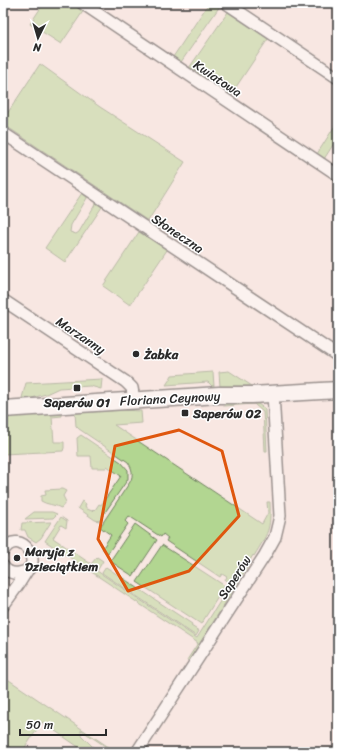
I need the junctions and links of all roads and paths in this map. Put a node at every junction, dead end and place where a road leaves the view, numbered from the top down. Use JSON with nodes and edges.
{"nodes":[{"id":1,"x":82,"y":3,"type":"edge"},
{"id":2,"x":226,"y":3,"type":"edge"},
{"id":3,"x":338,"y":78,"type":"edge"},
{"id":4,"x":3,"y":132,"type":"edge"},
{"id":5,"x":338,"y":175,"type":"edge"},
{"id":6,"x":3,"y":300,"type":"edge"},
{"id":7,"x":338,"y":356,"type":"edge"},
{"id":8,"x":338,"y":390,"type":"edge"},
{"id":9,"x":273,"y":393,"type":"junction"},
{"id":10,"x":134,"y":400,"type":"junction"},
{"id":11,"x":3,"y":409,"type":"edge"},
{"id":12,"x":3,"y":551,"type":"edge"},
{"id":13,"x":6,"y":568,"type":"edge"},
{"id":14,"x":28,"y":569,"type":"junction"},
{"id":15,"x":12,"y":592,"type":"junction"},
{"id":16,"x":3,"y":606,"type":"edge"},
{"id":17,"x":137,"y":752,"type":"edge"}],
"edges":[{"from":1,"to":5,"type":"street","name":"Kwiatowa"},
{"from":2,"to":3,"type":"street"},
{"from":4,"to":7,"type":"street","name":"Słoneczna"},
{"from":6,"to":10,"type":"street","name":"Marzanny"},
{"from":8,"to":9,"type":"street","name":"Floriana Ceynowy"},
{"from":9,"to":10,"type":"street","name":"Floriana Ceynowy"},
{"from":9,"to":17,"type":"street","name":"Saperów"},
{"from":10,"to":11,"type":"street","name":"Floriana Ceynowy"},
{"from":12,"to":14,"type":"street"},
{"from":13,"to":14,"type":"street"},
{"from":13,"to":15,"type":"street"},
{"from":14,"to":15,"type":"street"},
{"from":15,"to":16,"type":"street"}]}
